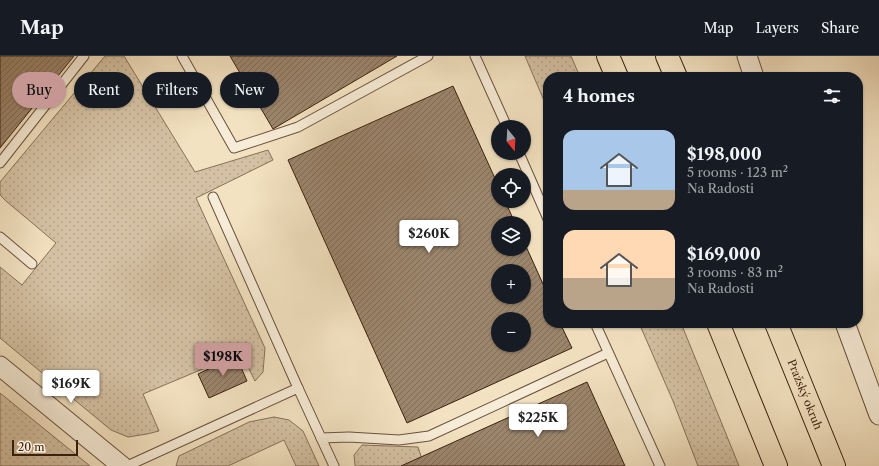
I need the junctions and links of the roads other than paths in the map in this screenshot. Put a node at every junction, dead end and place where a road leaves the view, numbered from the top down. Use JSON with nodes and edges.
{"nodes":[{"id":1,"x":84,"y":56,"type":"edge"},
{"id":2,"x":182,"y":56,"type":"edge"},
{"id":3,"x":428,"y":56,"type":"edge"},
{"id":4,"x":475,"y":56,"type":"edge"},
{"id":5,"x":667,"y":56,"type":"edge"},
{"id":6,"x":746,"y":56,"type":"edge"},
{"id":7,"x":674,"y":72,"type":"edge"},
{"id":8,"x":752,"y":72,"type":"edge"},
{"id":9,"x":504,"y":120,"type":"edge"},
{"id":10,"x":521,"y":160,"type":"edge"},
{"id":11,"x":0,"y":163,"type":"edge"},
{"id":12,"x":213,"y":197,"type":"dead end"},
{"id":13,"x":543,"y":208,"type":"edge"},
{"id":14,"x":0,"y":237,"type":"edge"},
{"id":15,"x":32,"y":264,"type":"dead end"},
{"id":16,"x":597,"y":328,"type":"edge"},
{"id":17,"x":720,"y":328,"type":"edge"},
{"id":18,"x":778,"y":328,"type":"edge"},
{"id":19,"x":847,"y":328,"type":"edge"},
{"id":20,"x":608,"y":353,"type":"junction"},
{"id":21,"x":0,"y":366,"type":"edge"},
{"id":22,"x":298,"y":388,"type":"junction"},
{"id":23,"x":879,"y":415,"type":"edge"},
{"id":24,"x":321,"y":438,"type":"junction"},
{"id":25,"x":122,"y":466,"type":"edge"},
{"id":26,"x":127,"y":466,"type":"edge"},
{"id":27,"x":334,"y":466,"type":"edge"},
{"id":28,"x":660,"y":466,"type":"edge"},
{"id":29,"x":776,"y":466,"type":"edge"},
{"id":30,"x":834,"y":466,"type":"edge"}],
"edges":[{"from":1,"to":11,"type":"lane"},
{"from":2,"to":3,"type":"lane"},
{"from":4,"to":9,"type":"lane"},
{"from":5,"to":7,"type":"highway"},
{"from":6,"to":8,"type":"street"},
{"from":10,"to":13,"type":"lane"},
{"from":12,"to":22,"type":"lane"},
{"from":14,"to":15,"type":"lane"},
{"from":16,"to":20,"type":"lane"},
{"from":17,"to":29,"type":"highway"},
{"from":18,"to":30,"type":"highway","name":"Pražský okruh"},
{"from":19,"to":23,"type":"street"},
{"from":20,"to":24,"type":"lane"},
{"from":20,"to":28,"type":"lane"},
{"from":21,"to":25,"type":"street"},
{"from":22,"to":24,"type":"lane"},
{"from":22,"to":26,"type":"lane"},
{"from":24,"to":27,"type":"lane"}]}
